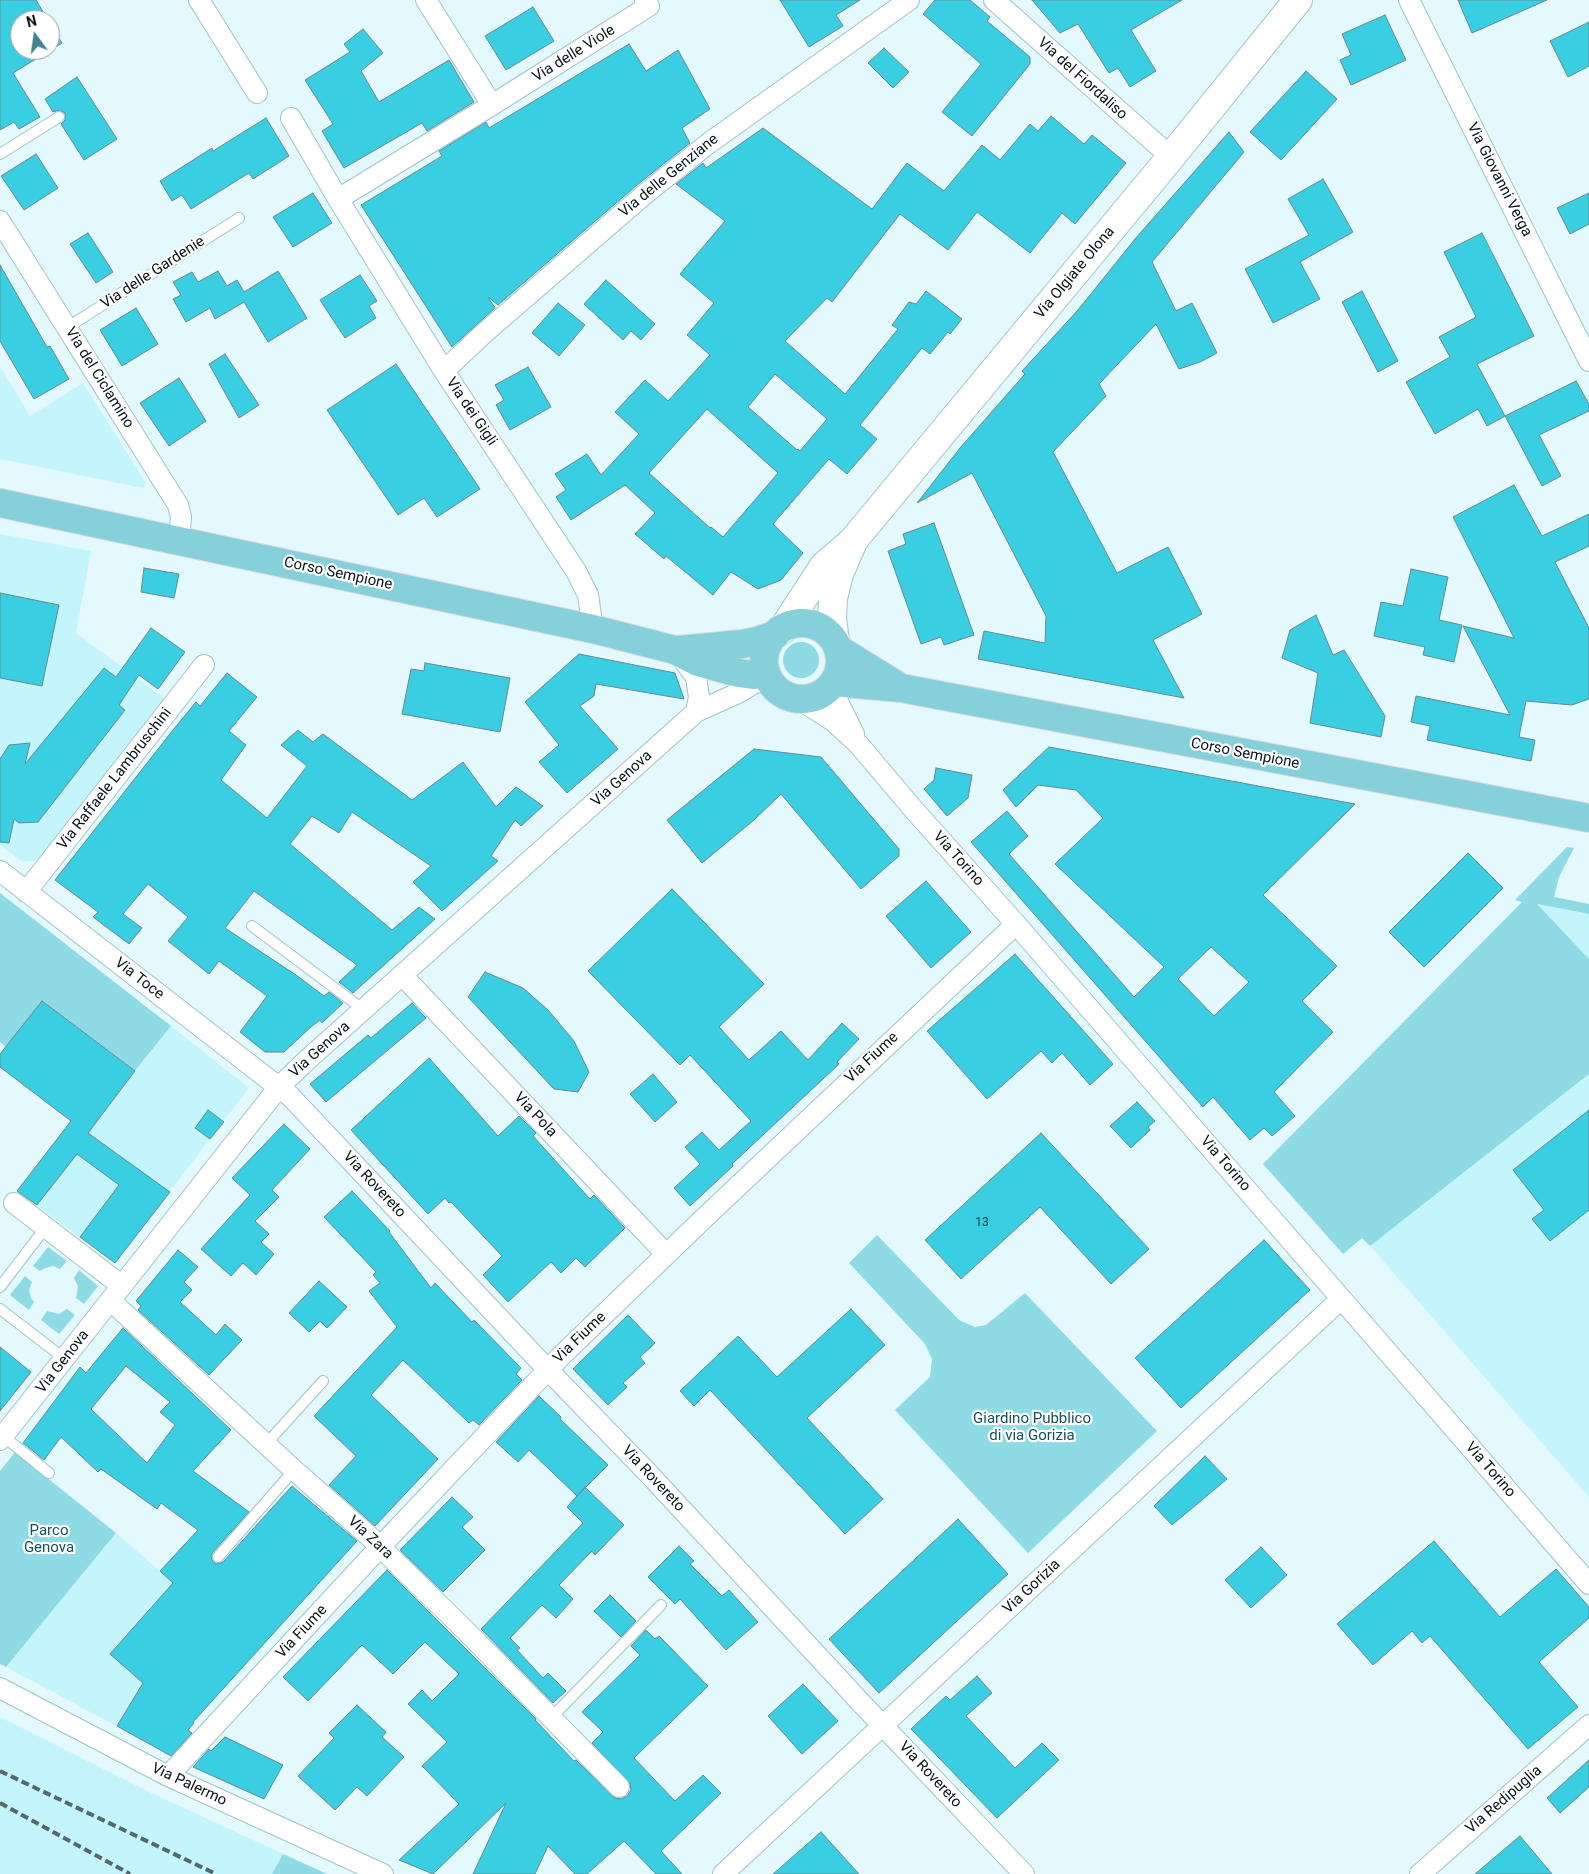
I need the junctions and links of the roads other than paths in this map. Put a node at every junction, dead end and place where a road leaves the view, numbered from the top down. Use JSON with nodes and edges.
{"nodes":[{"id":1,"x":199,"y":0,"type":"edge"},
{"id":2,"x":426,"y":0,"type":"edge"},
{"id":3,"x":645,"y":0,"type":"edge"},
{"id":4,"x":909,"y":0,"type":"edge"},
{"id":5,"x":994,"y":0,"type":"edge"},
{"id":6,"x":1409,"y":0,"type":"edge"},
{"id":7,"x":1297,"y":1,"type":"edge"},
{"id":8,"x":257,"y":93,"type":"dead end"},
{"id":9,"x":492,"y":105,"type":"junction"},
{"id":10,"x":59,"y":117,"type":"dead end"},
{"id":11,"x":290,"y":118,"type":"dead end"},
{"id":12,"x":0,"y":154,"type":"edge"},
{"id":13,"x":1170,"y":157,"type":"junction"},
{"id":14,"x":338,"y":199,"type":"junction"},
{"id":15,"x":239,"y":218,"type":"dead end"},
{"id":16,"x":0,"y":220,"type":"edge"},
{"id":17,"x":68,"y":328,"type":"junction"},
{"id":18,"x":1589,"y":360,"type":"edge"},
{"id":19,"x":444,"y":371,"type":"junction"},
{"id":20,"x":0,"y":503,"type":"edge"},
{"id":21,"x":179,"y":540,"type":"junction"},
{"id":22,"x":852,"y":542,"type":"junction"},
{"id":23,"x":593,"y":629,"type":"junction"},
{"id":24,"x":779,"y":632,"type":"junction"},
{"id":25,"x":836,"y":645,"type":"junction"},
{"id":26,"x":675,"y":650,"type":"junction"},
{"id":27,"x":204,"y":665,"type":"dead end"},
{"id":28,"x":766,"y":673,"type":"junction"},
{"id":29,"x":832,"y":684,"type":"junction"},
{"id":30,"x":901,"y":688,"type":"junction"},
{"id":31,"x":799,"y":699,"type":"junction"},
{"id":32,"x":696,"y":712,"type":"junction"},
{"id":33,"x":859,"y":745,"type":"junction"},
{"id":34,"x":1589,"y":818,"type":"edge"},
{"id":35,"x":0,"y":871,"type":"edge"},
{"id":36,"x":26,"y":892,"type":"junction"},
{"id":37,"x":1016,"y":924,"type":"junction"},
{"id":38,"x":252,"y":926,"type":"dead end"},
{"id":39,"x":403,"y":976,"type":"junction"},
{"id":40,"x":364,"y":1010,"type":"junction"},
{"id":41,"x":279,"y":1087,"type":"junction"},
{"id":42,"x":14,"y":1202,"type":"dead end"},
{"id":43,"x":46,"y":1228,"type":"junction"},
{"id":44,"x":666,"y":1254,"type":"junction"},
{"id":45,"x":0,"y":1287,"type":"edge"},
{"id":46,"x":116,"y":1294,"type":"junction"},
{"id":47,"x":1342,"y":1299,"type":"junction"},
{"id":48,"x":0,"y":1309,"type":"edge"},
{"id":49,"x":65,"y":1359,"type":"junction"},
{"id":50,"x":548,"y":1370,"type":"junction"},
{"id":51,"x":323,"y":1381,"type":"dead end"},
{"id":52,"x":2,"y":1438,"type":"edge"},
{"id":53,"x":267,"y":1443,"type":"junction"},
{"id":54,"x":294,"y":1470,"type":"junction"},
{"id":55,"x":49,"y":1473,"type":"dead end"},
{"id":56,"x":380,"y":1547,"type":"junction"},
{"id":57,"x":218,"y":1557,"type":"dead end"},
{"id":58,"x":1589,"y":1584,"type":"edge"},
{"id":59,"x":662,"y":1605,"type":"dead end"},
{"id":60,"x":0,"y":1688,"type":"edge"},
{"id":61,"x":550,"y":1718,"type":"junction"},
{"id":62,"x":883,"y":1724,"type":"junction"},
{"id":63,"x":1589,"y":1725,"type":"edge"},
{"id":64,"x":168,"y":1776,"type":"junction"},
{"id":65,"x":619,"y":1787,"type":"dead end"},
{"id":66,"x":383,"y":1874,"type":"edge"},
{"id":67,"x":722,"y":1874,"type":"edge"},
{"id":68,"x":1024,"y":1874,"type":"edge"},
{"id":69,"x":1420,"y":1874,"type":"edge"}],
"edges":[{"from":1,"to":8,"type":"street"},
{"from":2,"to":9,"type":"street"},
{"from":3,"to":9,"type":"street","name":"Via delle Viole"},
{"from":4,"to":19,"type":"street","name":"Via delle Genziane"},
{"from":5,"to":13,"type":"street","name":"Via del Fiordaliso"},
{"from":6,"to":18,"type":"street","name":"Via Giovanni Verga"},
{"from":7,"to":13,"type":"street","name":"Via Olgiate Olona"},
{"from":9,"to":14,"type":"street"},
{"from":10,"to":12,"type":"lane"},
{"from":11,"to":14,"type":"street","name":"Via dei Gigli"},
{"from":13,"to":22,"type":"street","name":"Via Olgiate Olona"},
{"from":14,"to":19,"type":"street","name":"Via dei Gigli"},
{"from":15,"to":17,"type":"lane","name":"Via delle Gardenie"},
{"from":16,"to":17,"type":"street","name":"Via del Ciclamino"},
{"from":17,"to":21,"type":"street","name":"Via del Ciclamino"},
{"from":19,"to":23,"type":"street","name":"Via dei Gigli"},
{"from":20,"to":21,"type":"main road","name":"Corso Sempione"},
{"from":21,"to":23,"type":"main road","name":"Corso Sempione"},
{"from":22,"to":24,"type":"street","name":"Via Olgiate Olona"},
{"from":22,"to":25,"type":"street","name":"Via Olgiate Olona"},
{"from":23,"to":26,"type":"main road","name":"Corso Sempione"},
{"from":24,"to":25,"type":"main road","name":"Corso Sempione"},
{"from":24,"to":26,"type":"main road","name":"Corso Sempione"},
{"from":24,"to":28,"type":"main road"},
{"from":25,"to":29,"type":"main road"},
{"from":25,"to":30,"type":"main road","name":"Corso Sempione"},
{"from":26,"to":28,"type":"main road","name":"Corso Sempione"},
{"from":26,"to":32,"type":"street"},
{"from":27,"to":36,"type":"street","name":"Via Raffaele Lambruschini"},
{"from":28,"to":31,"type":"main road"},
{"from":28,"to":32,"type":"street","name":"Via Genova"},
{"from":29,"to":30,"type":"main road","name":"Corso Sempione"},
{"from":29,"to":31,"type":"main road"},
{"from":29,"to":33,"type":"street","name":"Via Torino"},
{"from":30,"to":34,"type":"main road","name":"Corso Sempione"},
{"from":31,"to":33,"type":"street","name":"Via Torino"},
{"from":32,"to":39,"type":"street","name":"Via Genova"},
{"from":33,"to":37,"type":"street","name":"Via Torino"},
{"from":35,"to":36,"type":"street","name":"Via Toce"},
{"from":36,"to":41,"type":"street","name":"Via Toce"},
{"from":37,"to":44,"type":"street","name":"Via Fiume"},
{"from":37,"to":47,"type":"street","name":"Via Torino"},
{"from":38,"to":40,"type":"lane"},
{"from":39,"to":40,"type":"street","name":"Via Genova"},
{"from":39,"to":44,"type":"street","name":"Via Pola"},
{"from":40,"to":41,"type":"street","name":"Via Genova"},
{"from":41,"to":46,"type":"street","name":"Via Genova"},
{"from":41,"to":50,"type":"street","name":"Via Rovereto"},
{"from":42,"to":43,"type":"street","name":"Via Zara"},
{"from":43,"to":45,"type":"lane"},
{"from":43,"to":46,"type":"street","name":"Via Zara"},
{"from":44,"to":50,"type":"street","name":"Via Fiume"},
{"from":46,"to":49,"type":"street","name":"Via Genova"},
{"from":46,"to":53,"type":"street","name":"Via Zara"},
{"from":47,"to":58,"type":"street","name":"Via Torino"},
{"from":47,"to":62,"type":"street","name":"Via Gorizia"},
{"from":48,"to":49,"type":"lane"},
{"from":49,"to":52,"type":"street","name":"Via Genova"},
{"from":50,"to":56,"type":"street","name":"Via Fiume"},
{"from":50,"to":62,"type":"street","name":"Via Rovereto"},
{"from":51,"to":53,"type":"lane"},
{"from":52,"to":55,"type":"lane"},
{"from":53,"to":54,"type":"street","name":"Via Zara"},
{"from":54,"to":56,"type":"street","name":"Via Zara"},
{"from":54,"to":57,"type":"lane"},
{"from":56,"to":61,"type":"street","name":"Via Zara"},
{"from":56,"to":64,"type":"street","name":"Via Fiume"},
{"from":59,"to":61,"type":"lane"},
{"from":60,"to":64,"type":"street","name":"Via Palermo"},
{"from":61,"to":65,"type":"street","name":"Via Zara"},
{"from":62,"to":67,"type":"street","name":"Via Gorizia"},
{"from":62,"to":68,"type":"street","name":"Via Rovereto"},
{"from":63,"to":69,"type":"street","name":"Via Redipuglia"},
{"from":64,"to":66,"type":"street","name":"Via Palermo"}]}
